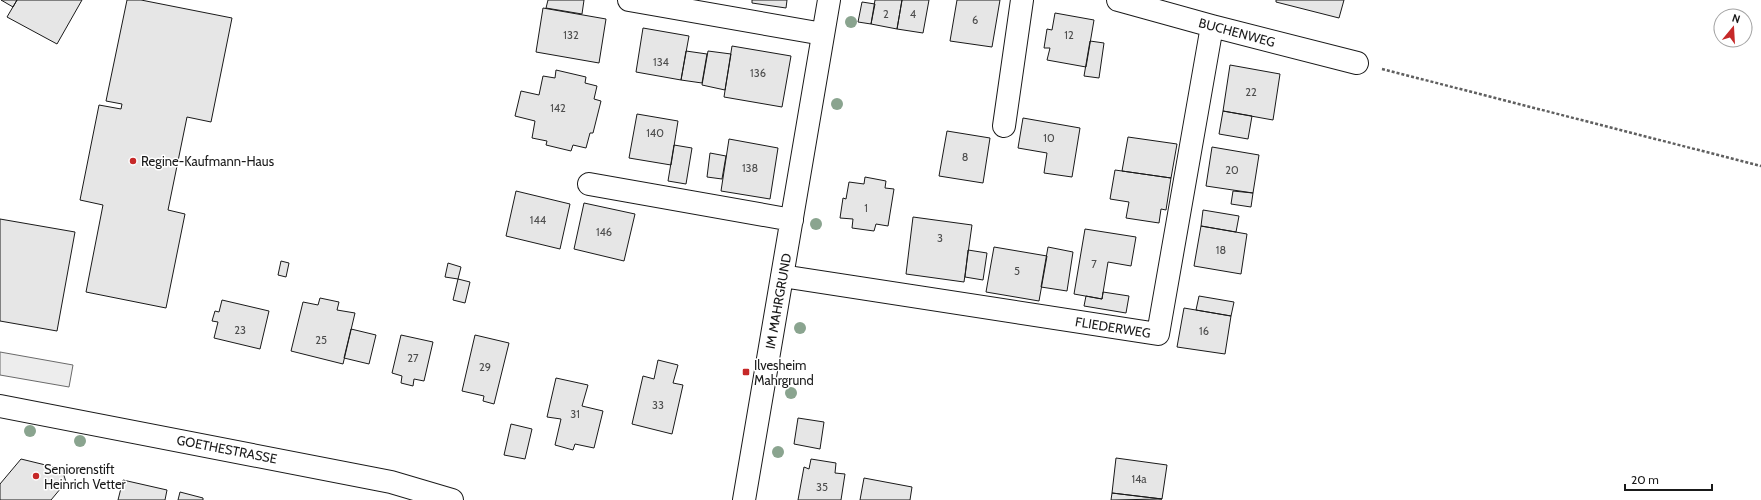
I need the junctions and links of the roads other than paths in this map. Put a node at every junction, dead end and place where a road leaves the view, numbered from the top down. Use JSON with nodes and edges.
{"nodes":[{"id":1,"x":629,"y":0,"type":"edge"},
{"id":2,"x":829,"y":0,"type":"edge"},
{"id":3,"x":1022,"y":0,"type":"edge"},
{"id":4,"x":1121,"y":0,"type":"edge"},
{"id":5,"x":1212,"y":26,"type":"junction"},
{"id":6,"x":823,"y":34,"type":"junction"},
{"id":7,"x":1357,"y":63,"type":"road end"},
{"id":8,"x":1004,"y":126,"type":"dead end"},
{"id":9,"x":589,"y":184,"type":"dead end"},
{"id":10,"x":792,"y":220,"type":"junction"},
{"id":11,"x":782,"y":276,"type":"junction"},
{"id":12,"x":0,"y":406,"type":"edge"},
{"id":13,"x":452,"y":500,"type":"edge"},
{"id":14,"x":744,"y":500,"type":"edge"}],
"edges":[{"from":1,"to":6,"type":"street"},
{"from":2,"to":6,"type":"street","name":"IM MAHRGRUND"},
{"from":3,"to":8,"type":"street"},
{"from":4,"to":5,"type":"street","name":"BUCHENWEG"},
{"from":5,"to":7,"type":"street","name":"BUCHENWEG"},
{"from":5,"to":11,"type":"street","name":"FLIEDERWEG"},
{"from":6,"to":10,"type":"street","name":"IM MAHRGRUND"},
{"from":9,"to":10,"type":"street"},
{"from":10,"to":11,"type":"street","name":"IM MAHRGRUND"},
{"from":11,"to":14,"type":"street","name":"IM MAHRGRUND"},
{"from":12,"to":13,"type":"street","name":"GOETHESTRASSE"}]}
